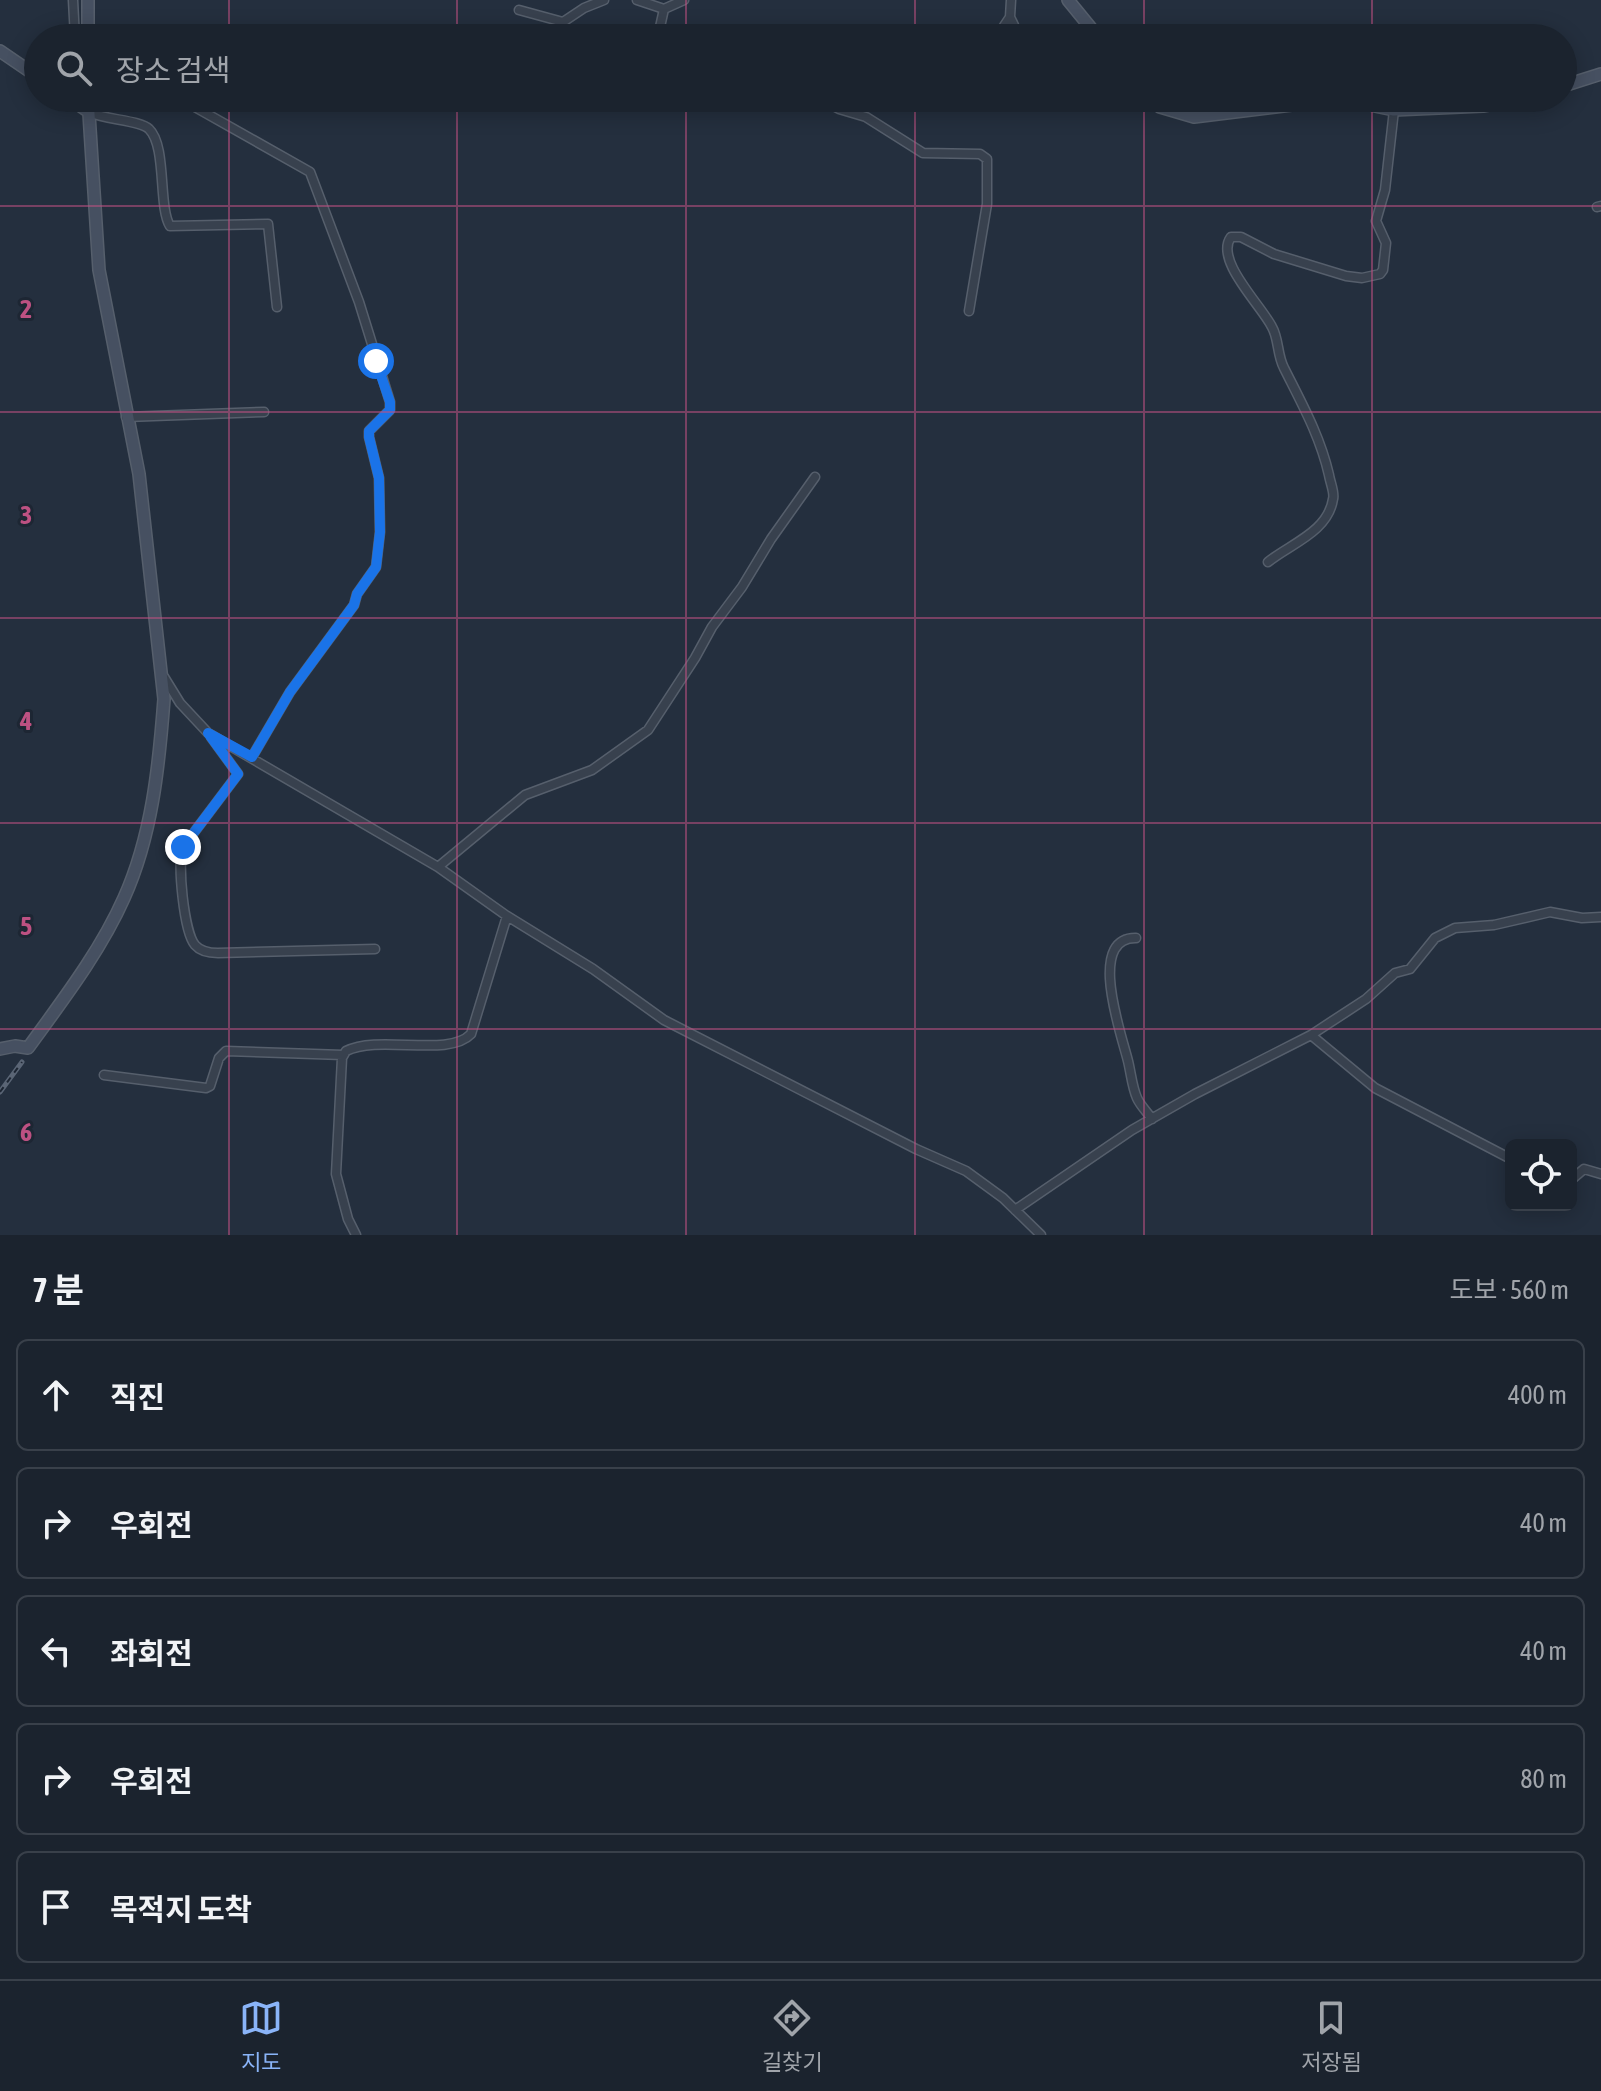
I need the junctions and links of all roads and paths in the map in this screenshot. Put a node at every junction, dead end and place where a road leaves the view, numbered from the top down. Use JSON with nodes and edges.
{"nodes":[{"id":1,"x":73,"y":0,"type":"edge"},
{"id":2,"x":88,"y":0,"type":"edge"},
{"id":3,"x":604,"y":0,"type":"edge"},
{"id":4,"x":637,"y":0,"type":"edge"},
{"id":5,"x":684,"y":0,"type":"edge"},
{"id":6,"x":1011,"y":0,"type":"edge"},
{"id":7,"x":1068,"y":0,"type":"edge"},
{"id":8,"x":664,"y":9,"type":"junction"},
{"id":9,"x":519,"y":10,"type":"dead end"},
{"id":10,"x":1010,"y":17,"type":"junction"},
{"id":11,"x":74,"y":24,"type":"edge"},
{"id":12,"x":88,"y":24,"type":"edge"},
{"id":13,"x":661,"y":24,"type":"edge"},
{"id":14,"x":1005,"y":24,"type":"edge"},
{"id":15,"x":1013,"y":24,"type":"edge"},
{"id":16,"x":1088,"y":24,"type":"edge"},
{"id":17,"x":0,"y":51,"type":"edge"},
{"id":18,"x":24,"y":67,"type":"edge"},
{"id":19,"x":1601,"y":74,"type":"edge"},
{"id":20,"x":1577,"y":82,"type":"edge"},
{"id":21,"x":89,"y":112,"type":"joint"},
{"id":22,"x":204,"y":112,"type":"edge"},
{"id":23,"x":849,"y":112,"type":"edge"},
{"id":24,"x":1177,"y":112,"type":"edge"},
{"id":25,"x":1235,"y":112,"type":"edge"},
{"id":26,"x":1394,"y":112,"type":"edge"},
{"id":27,"x":277,"y":307,"type":"dead end"},
{"id":28,"x":969,"y":311,"type":"dead end"},
{"id":29,"x":264,"y":412,"type":"dead end"},
{"id":30,"x":126,"y":417,"type":"junction"},
{"id":31,"x":815,"y":477,"type":"dead end"},
{"id":32,"x":1268,"y":562,"type":"dead end"},
{"id":33,"x":161,"y":673,"type":"junction"},
{"id":34,"x":208,"y":733,"type":"junction"},
{"id":35,"x":252,"y":757,"type":"junction"},
{"id":36,"x":438,"y":867,"type":"junction"},
{"id":37,"x":507,"y":916,"type":"junction"},
{"id":38,"x":1601,"y":917,"type":"edge"},
{"id":39,"x":1136,"y":938,"type":"dead end"},
{"id":40,"x":375,"y":949,"type":"dead end"},
{"id":41,"x":1311,"y":1035,"type":"junction"},
{"id":42,"x":0,"y":1049,"type":"edge"},
{"id":43,"x":343,"y":1055,"type":"junction"},
{"id":44,"x":104,"y":1075,"type":"dead end"},
{"id":45,"x":1152,"y":1119,"type":"junction"},
{"id":46,"x":1505,"y":1156,"type":"edge"},
{"id":47,"x":1601,"y":1174,"type":"edge"},
{"id":48,"x":1577,"y":1175,"type":"edge"},
{"id":49,"x":1015,"y":1210,"type":"junction"},
{"id":50,"x":356,"y":1235,"type":"edge"},
{"id":51,"x":1041,"y":1235,"type":"edge"}],
"edges":[{"from":1,"to":11,"type":"street"},
{"from":2,"to":12,"type":"street"},
{"from":3,"to":9,"type":"street"},
{"from":4,"to":8,"type":"street"},
{"from":5,"to":8,"type":"street"},
{"from":6,"to":10,"type":"street"},
{"from":7,"to":16,"type":"street"},
{"from":8,"to":13,"type":"street"},
{"from":10,"to":14,"type":"street"},
{"from":10,"to":15,"type":"street"},
{"from":17,"to":18,"type":"street"},
{"from":19,"to":20,"type":"street"},
{"from":21,"to":27,"type":"street"},
{"from":21,"to":30,"type":"street"},
{"from":22,"to":35,"type":"street"},
{"from":23,"to":28,"type":"street"},
{"from":24,"to":25,"type":"street"},
{"from":26,"to":32,"type":"street"},
{"from":29,"to":30,"type":"street"},
{"from":30,"to":33,"type":"street"},
{"from":31,"to":36,"type":"street"},
{"from":33,"to":34,"type":"street"},
{"from":33,"to":42,"type":"street"},
{"from":34,"to":35,"type":"street"},
{"from":34,"to":40,"type":"street"},
{"from":35,"to":36,"type":"street"},
{"from":36,"to":37,"type":"street"},
{"from":37,"to":43,"type":"street"},
{"from":37,"to":49,"type":"street"},
{"from":38,"to":41,"type":"street"},
{"from":39,"to":45,"type":"street"},
{"from":41,"to":45,"type":"street"},
{"from":41,"to":46,"type":"street"},
{"from":43,"to":44,"type":"street"},
{"from":43,"to":50,"type":"street"},
{"from":45,"to":49,"type":"street"},
{"from":47,"to":48,"type":"street"},
{"from":49,"to":51,"type":"street"}]}
